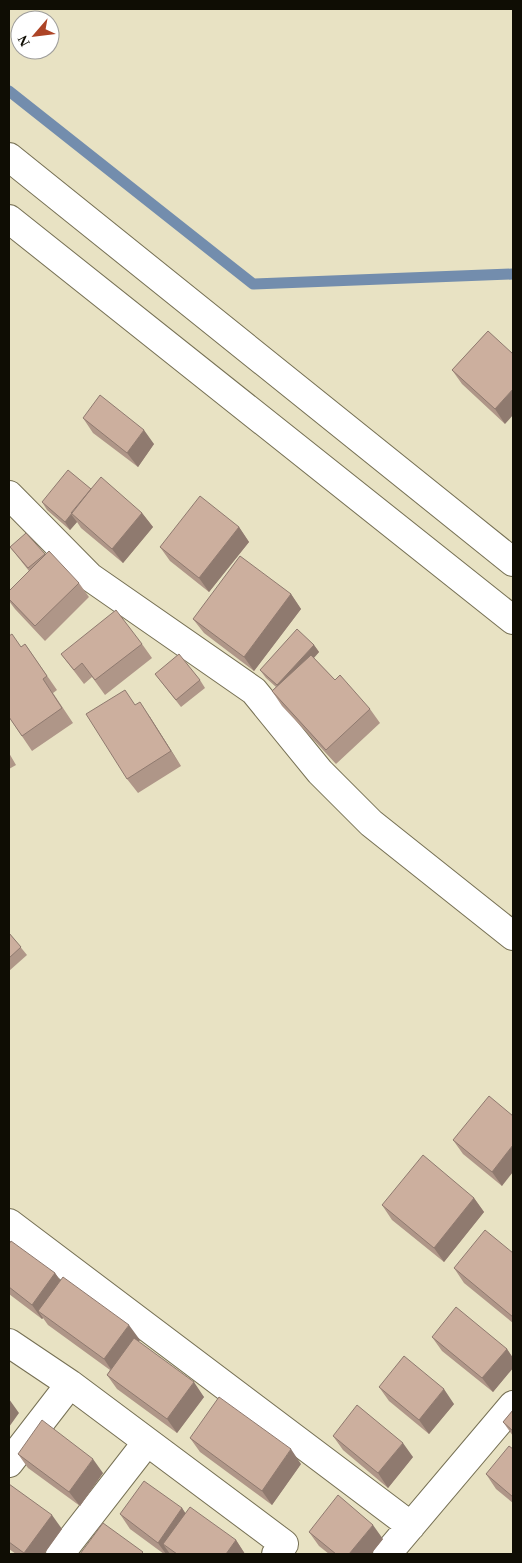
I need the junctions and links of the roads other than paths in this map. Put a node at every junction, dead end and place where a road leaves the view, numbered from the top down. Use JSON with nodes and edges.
{"nodes":[{"id":1,"x":9,"y":157,"type":"edge"},
{"id":2,"x":9,"y":219,"type":"edge"},
{"id":3,"x":9,"y":495,"type":"edge"},
{"id":4,"x":513,"y":562,"type":"edge"},
{"id":5,"x":513,"y":620,"type":"edge"},
{"id":6,"x":513,"y":936,"type":"edge"},
{"id":7,"x":9,"y":1223,"type":"edge"},
{"id":8,"x":9,"y":1343,"type":"edge"},
{"id":9,"x":70,"y":1384,"type":"junction"},
{"id":10,"x":513,"y":1405,"type":"edge"},
{"id":11,"x":147,"y":1442,"type":"junction"},
{"id":12,"x":9,"y":1463,"type":"edge"},
{"id":13,"x":411,"y":1526,"type":"junction"},
{"id":14,"x":60,"y":1554,"type":"edge"},
{"id":15,"x":276,"y":1554,"type":"edge"},
{"id":16,"x":387,"y":1554,"type":"edge"}],
"edges":[{"from":1,"to":4,"type":"street"},
{"from":2,"to":5,"type":"street"},
{"from":3,"to":6,"type":"street"},
{"from":7,"to":13,"type":"street"},
{"from":8,"to":9,"type":"street"},
{"from":9,"to":11,"type":"street"},
{"from":9,"to":12,"type":"street"},
{"from":10,"to":13,"type":"street"},
{"from":11,"to":14,"type":"street"},
{"from":11,"to":15,"type":"street"},
{"from":13,"to":16,"type":"street"}]}
